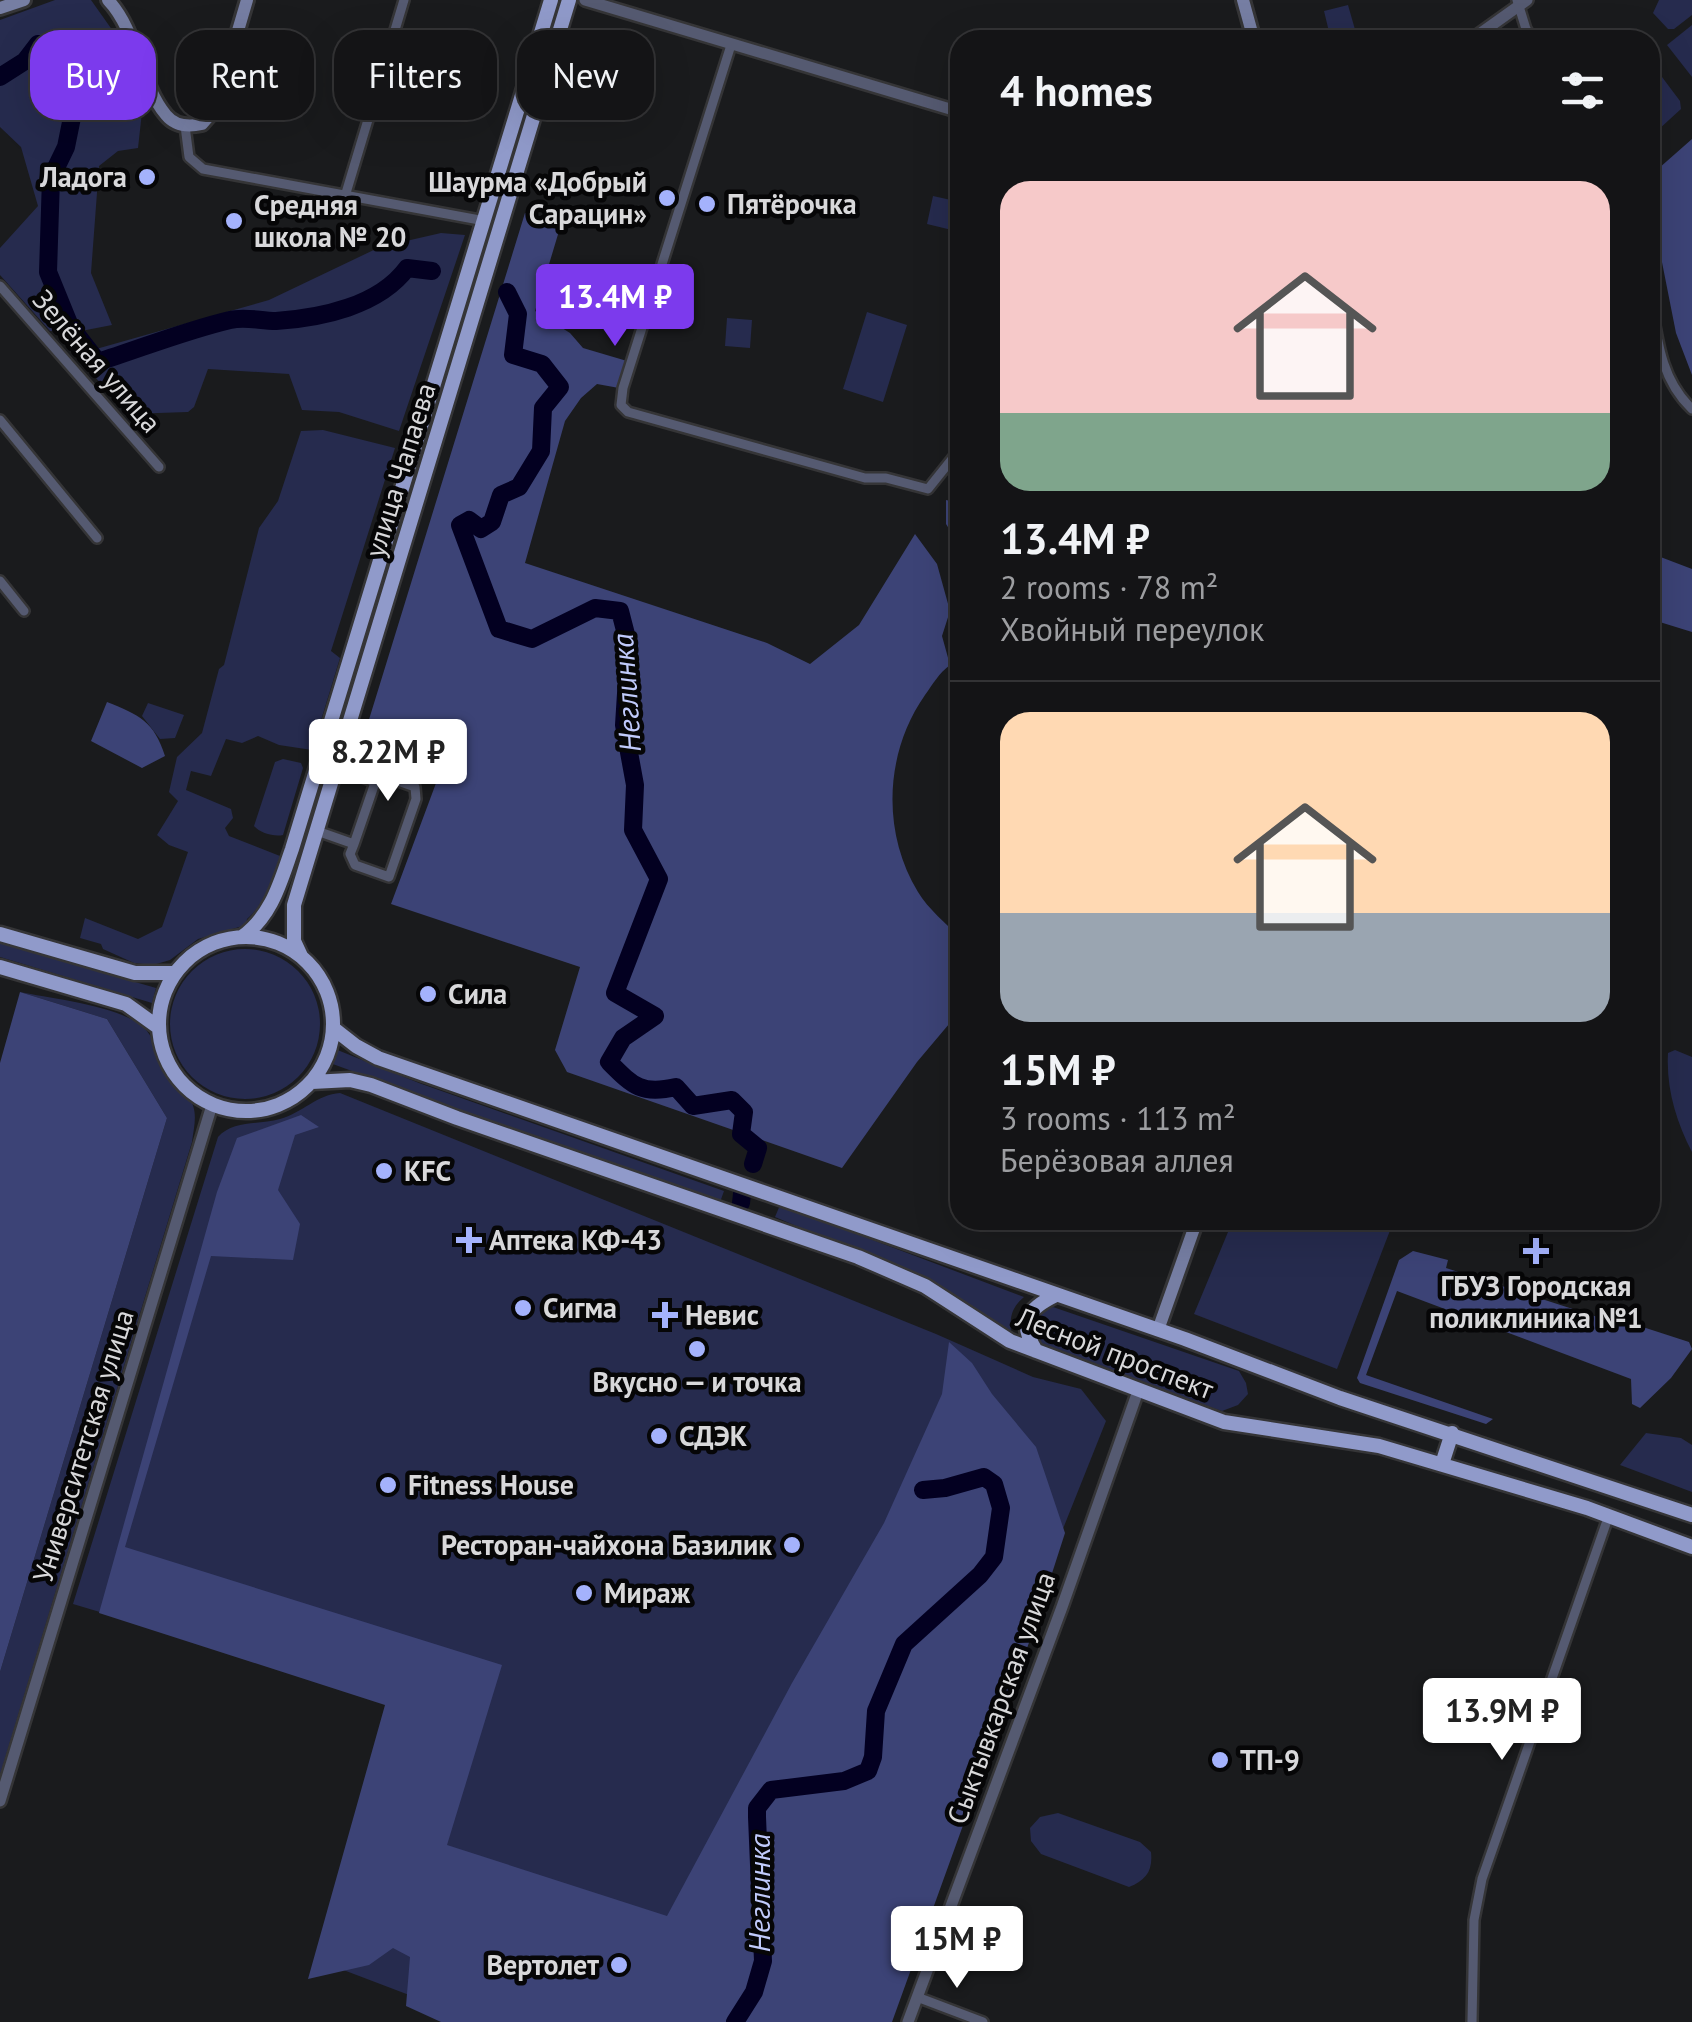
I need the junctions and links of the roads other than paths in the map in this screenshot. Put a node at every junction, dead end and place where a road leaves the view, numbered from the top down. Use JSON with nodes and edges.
{"nodes":[{"id":1,"x":24,"y":0,"type":"edge"},
{"id":2,"x":108,"y":0,"type":"edge"},
{"id":3,"x":247,"y":0,"type":"edge"},
{"id":4,"x":404,"y":0,"type":"edge"},
{"id":5,"x":552,"y":0,"type":"edge"},
{"id":6,"x":569,"y":0,"type":"edge"},
{"id":7,"x":585,"y":0,"type":"edge"},
{"id":8,"x":1244,"y":0,"type":"edge"},
{"id":9,"x":1521,"y":2,"type":"edge"},
{"id":10,"x":0,"y":8,"type":"edge"},
{"id":11,"x":1252,"y":30,"type":"edge"},
{"id":12,"x":1484,"y":30,"type":"edge"},
{"id":13,"x":1527,"y":30,"type":"edge"},
{"id":14,"x":731,"y":45,"type":"junction"},
{"id":15,"x":950,"y":109,"type":"edge"},
{"id":16,"x":184,"y":126,"type":"junction"},
{"id":17,"x":346,"y":193,"type":"junction"},
{"id":18,"x":485,"y":221,"type":"junction"},
{"id":19,"x":0,"y":286,"type":"edge"},
{"id":20,"x":11,"y":297,"type":"junction"},
{"id":21,"x":0,"y":309,"type":"edge"},
{"id":22,"x":1660,"y":356,"type":"edge"},
{"id":23,"x":1692,"y":410,"type":"edge"},
{"id":24,"x":0,"y":420,"type":"edge"},
{"id":25,"x":950,"y":462,"type":"edge"},
{"id":26,"x":159,"y":467,"type":"dead end"},
{"id":27,"x":97,"y":538,"type":"dead end"},
{"id":28,"x":0,"y":581,"type":"edge"},
{"id":29,"x":24,"y":611,"type":"dead end"},
{"id":30,"x":336,"y":767,"type":"junction"},
{"id":31,"x":376,"y":782,"type":"junction"},
{"id":32,"x":317,"y":831,"type":"junction"},
{"id":33,"x":354,"y":844,"type":"junction"},
{"id":34,"x":0,"y":934,"type":"edge"},
{"id":35,"x":242,"y":937,"type":"junction"},
{"id":36,"x":301,"y":956,"type":"junction"},
{"id":37,"x":0,"y":967,"type":"edge"},
{"id":38,"x":175,"y":973,"type":"junction"},
{"id":39,"x":158,"y":1027,"type":"junction"},
{"id":40,"x":334,"y":1028,"type":"junction"},
{"id":41,"x":312,"y":1082,"type":"junction"},
{"id":42,"x":212,"y":1105,"type":"junction"},
{"id":43,"x":1193,"y":1230,"type":"edge"},
{"id":44,"x":1056,"y":1295,"type":"junction"},
{"id":45,"x":1158,"y":1330,"type":"junction"},
{"id":46,"x":1037,"y":1353,"type":"junction"},
{"id":47,"x":1138,"y":1390,"type":"junction"},
{"id":48,"x":1452,"y":1433,"type":"junction"},
{"id":49,"x":1442,"y":1464,"type":"junction"},
{"id":50,"x":1692,"y":1514,"type":"edge"},
{"id":51,"x":1609,"y":1516,"type":"junction"},
{"id":52,"x":1692,"y":1546,"type":"edge"},
{"id":53,"x":0,"y":1801,"type":"edge"},
{"id":54,"x":917,"y":1997,"type":"junction"},
{"id":55,"x":908,"y":2022,"type":"edge"},
{"id":56,"x":982,"y":2022,"type":"edge"},
{"id":57,"x":1472,"y":2022,"type":"edge"}],
"edges":[{"from":1,"to":10,"type":"main road"},
{"from":2,"to":16,"type":"main road"},
{"from":3,"to":16,"type":"main road"},
{"from":4,"to":17,"type":"street"},
{"from":5,"to":18,"type":"main road","name":"улица Чапаева"},
{"from":6,"to":30,"type":"main road","name":"улица Чапаева"},
{"from":7,"to":14,"type":"street"},
{"from":8,"to":11,"type":"main road"},
{"from":9,"to":12,"type":"street"},
{"from":9,"to":13,"type":"street"},
{"from":14,"to":15,"type":"street"},
{"from":14,"to":25,"type":"street"},
{"from":16,"to":17,"type":"street"},
{"from":17,"to":18,"type":"street"},
{"from":18,"to":35,"type":"main road","name":"улица Чапаева"},
{"from":19,"to":20,"type":"street","name":"Зелёная улица"},
{"from":20,"to":21,"type":"street"},
{"from":20,"to":26,"type":"street","name":"Зелёная улица"},
{"from":22,"to":23,"type":"street"},
{"from":24,"to":27,"type":"street"},
{"from":28,"to":29,"type":"street"},
{"from":30,"to":31,"type":"street"},
{"from":30,"to":32,"type":"main road","name":"улица Чапаева"},
{"from":31,"to":33,"type":"street"},
{"from":31,"to":33,"type":"street"},
{"from":32,"to":33,"type":"street"},
{"from":32,"to":36,"type":"main road","name":"улица Чапаева"},
{"from":34,"to":38,"type":"main road"},
{"from":35,"to":36,"type":"main road"},
{"from":35,"to":38,"type":"main road"},
{"from":36,"to":40,"type":"main road"},
{"from":37,"to":39,"type":"main road"},
{"from":38,"to":39,"type":"main road"},
{"from":39,"to":42,"type":"main road"},
{"from":40,"to":41,"type":"main road"},
{"from":40,"to":44,"type":"main road","name":"Лесной проспект"},
{"from":41,"to":42,"type":"main road"},
{"from":41,"to":46,"type":"main road","name":"Лесной проспект"},
{"from":42,"to":53,"type":"street","name":"Университетская улица"},
{"from":43,"to":45,"type":"main road"},
{"from":44,"to":45,"type":"main road","name":"Лесной проспект"},
{"from":44,"to":46,"type":"main road"},
{"from":45,"to":48,"type":"main road","name":"Лесной проспект"},
{"from":46,"to":47,"type":"main road","name":"Лесной проспект"},
{"from":47,"to":49,"type":"main road","name":"Лесной проспект"},
{"from":47,"to":54,"type":"street","name":"Сыктывкарская улица"},
{"from":48,"to":49,"type":"main road"},
{"from":48,"to":50,"type":"main road","name":"Лесной проспект"},
{"from":49,"to":51,"type":"main road","name":"Лесной проспект"},
{"from":51,"to":52,"type":"main road","name":"Лесной проспект"},
{"from":51,"to":57,"type":"street"},
{"from":54,"to":55,"type":"street","name":"Сыктывкарская улица"},
{"from":54,"to":56,"type":"street"}]}
